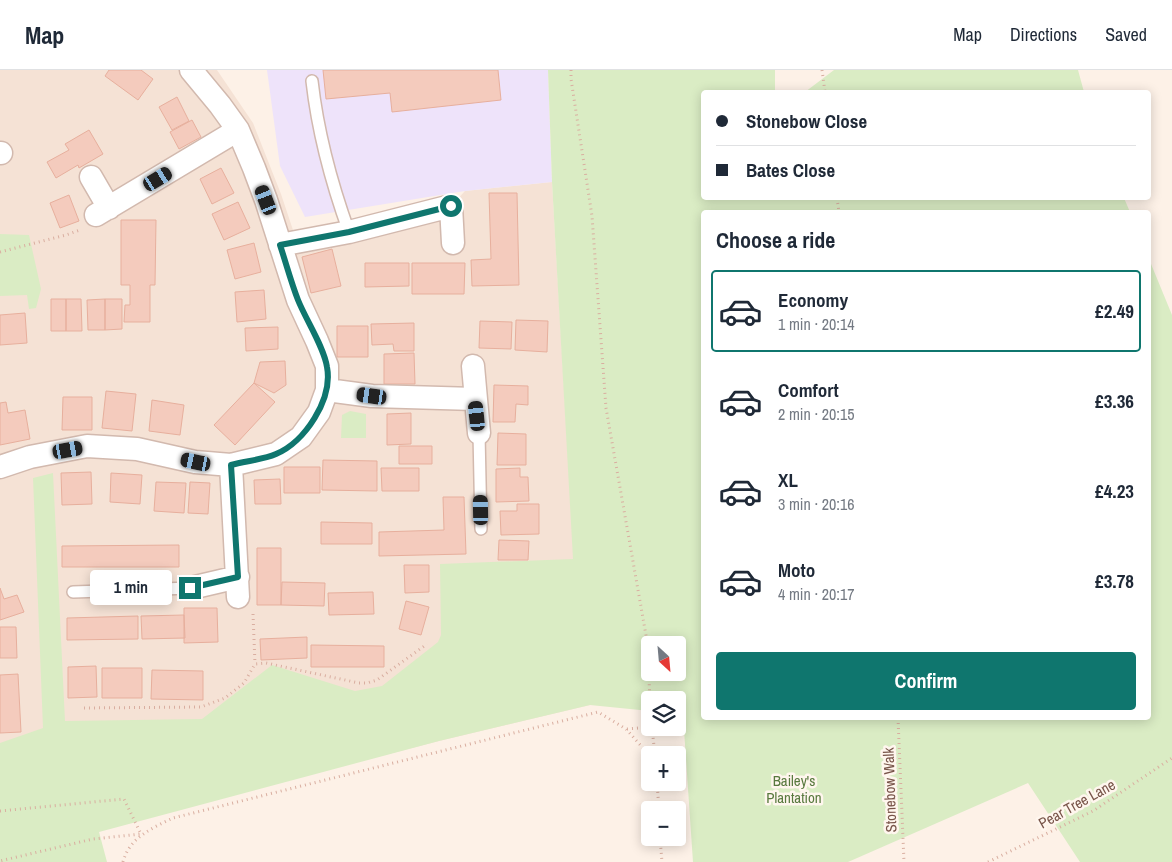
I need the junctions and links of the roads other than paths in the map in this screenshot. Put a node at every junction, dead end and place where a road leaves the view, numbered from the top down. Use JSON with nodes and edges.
{"nodes":[{"id":1,"x":191,"y":70,"type":"edge"},
{"id":2,"x":312,"y":81,"type":"dead end"},
{"id":3,"x":238,"y":130,"type":"junction"},
{"id":4,"x":91,"y":177,"type":"dead end"},
{"id":5,"x":349,"y":232,"type":"junction"},
{"id":6,"x":454,"y":243,"type":"dead end"},
{"id":7,"x":280,"y":245,"type":"junction"},
{"id":8,"x":473,"y":366,"type":"dead end"},
{"id":9,"x":327,"y":390,"type":"junction"},
{"id":10,"x":475,"y":398,"type":"junction"},
{"id":11,"x":479,"y":433,"type":"joint"},
{"id":12,"x":231,"y":465,"type":"junction"},
{"id":13,"x":0,"y":466,"type":"edge"},
{"id":14,"x":481,"y":529,"type":"dead end"},
{"id":15,"x":190,"y":588,"type":"joint"},
{"id":16,"x":73,"y":592,"type":"dead end"}],
"edges":[{"from":1,"to":3,"type":"street"},
{"from":2,"to":5,"type":"lane"},
{"from":3,"to":4,"type":"street"},
{"from":3,"to":7,"type":"street"},
{"from":5,"to":6,"type":"street"},
{"from":5,"to":7,"type":"street"},
{"from":7,"to":9,"type":"street"},
{"from":8,"to":10,"type":"street"},
{"from":9,"to":10,"type":"street"},
{"from":9,"to":12,"type":"street"},
{"from":10,"to":11,"type":"street"},
{"from":11,"to":14,"type":"lane"},
{"from":12,"to":13,"type":"street"},
{"from":12,"to":15,"type":"street"},
{"from":15,"to":16,"type":"lane"}]}
